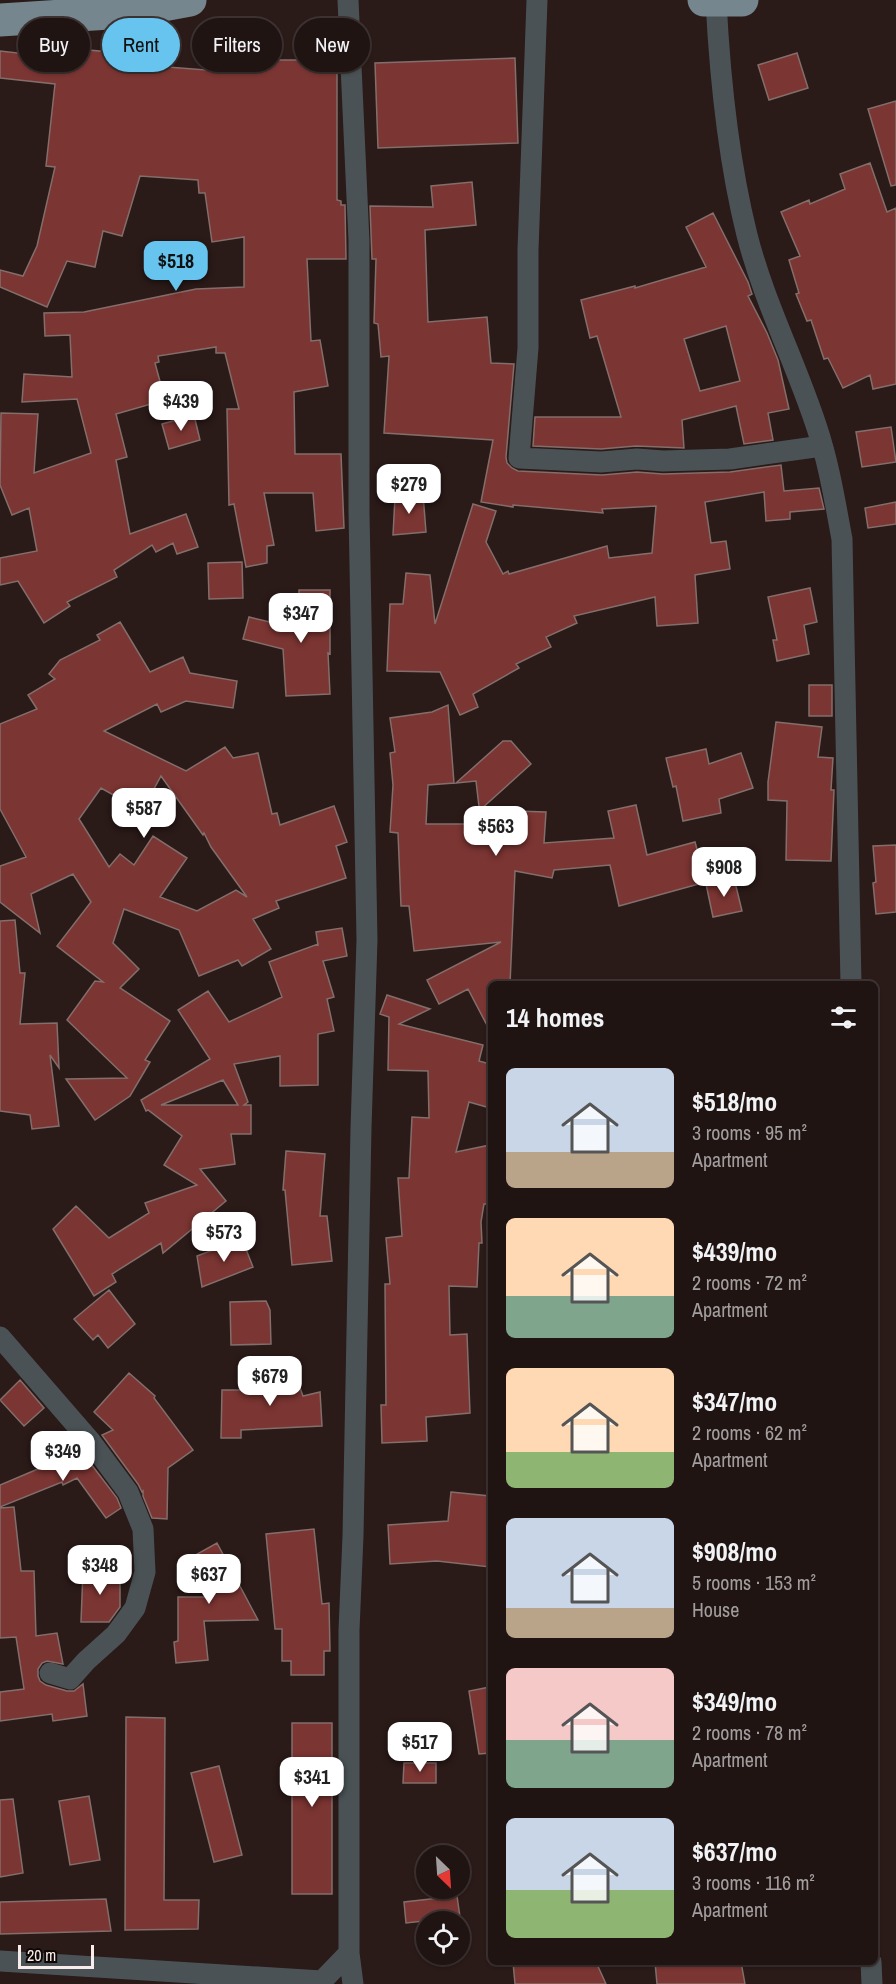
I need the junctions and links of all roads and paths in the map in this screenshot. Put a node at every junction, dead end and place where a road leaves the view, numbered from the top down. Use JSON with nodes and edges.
{"nodes":[{"id":1,"x":190,"y":0,"type":"edge"},
{"id":2,"x":348,"y":0,"type":"edge"},
{"id":3,"x":537,"y":0,"type":"edge"},
{"id":4,"x":720,"y":0,"type":"edge"},
{"id":5,"x":0,"y":20,"type":"edge"},
{"id":6,"x":822,"y":446,"type":"junction"},
{"id":7,"x":851,"y":981,"type":"edge"},
{"id":8,"x":0,"y":1337,"type":"edge"},
{"id":9,"x":50,"y":1673,"type":"dead end"},
{"id":10,"x":349,"y":1953,"type":"junction"},
{"id":11,"x":0,"y":1961,"type":"edge"},
{"id":12,"x":871,"y":1965,"type":"edge"},
{"id":13,"x":323,"y":1982,"type":"edge"},
{"id":14,"x":353,"y":1984,"type":"edge"},
{"id":15,"x":872,"y":1984,"type":"edge"}],
"edges":[{"from":1,"to":5,"type":"main road"},
{"from":2,"to":10,"type":"street"},
{"from":3,"to":6,"type":"street"},
{"from":4,"to":6,"type":"street"},
{"from":6,"to":7,"type":"street"},
{"from":8,"to":9,"type":"street"},
{"from":10,"to":13,"type":"street"},
{"from":10,"to":14,"type":"street"},
{"from":11,"to":13,"type":"street"},
{"from":12,"to":15,"type":"street"}]}
